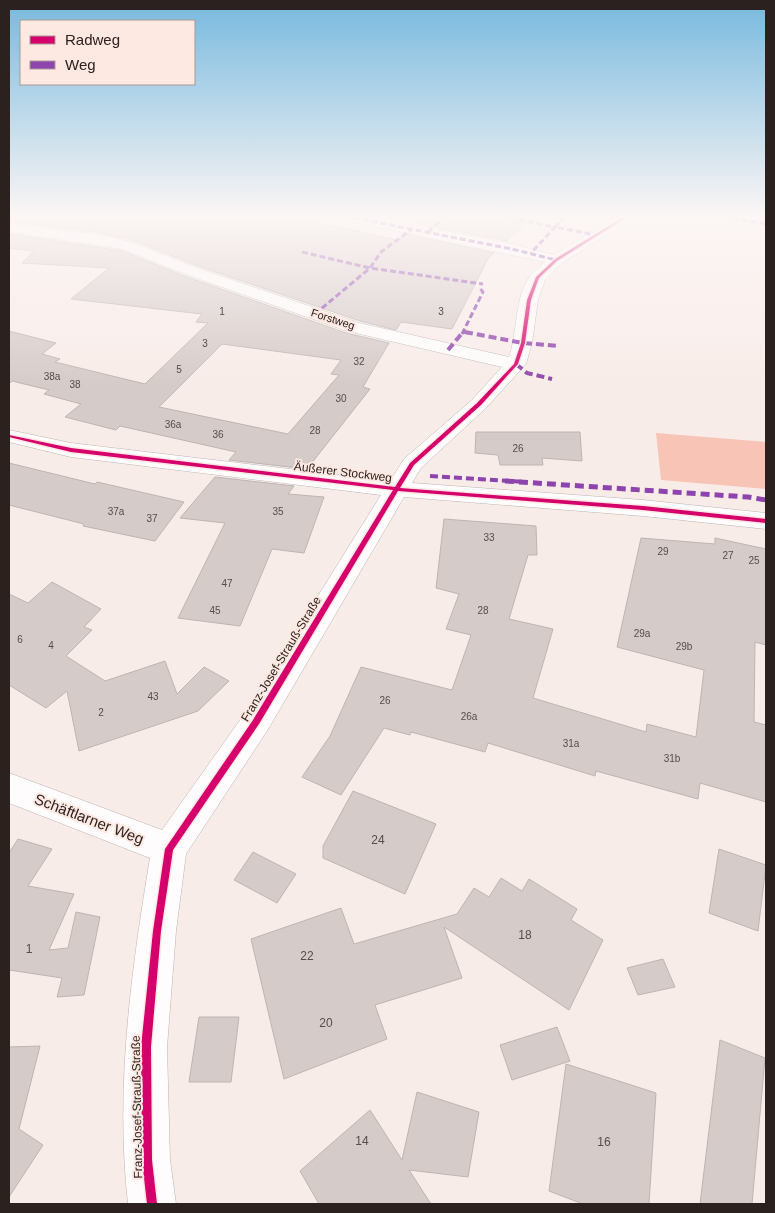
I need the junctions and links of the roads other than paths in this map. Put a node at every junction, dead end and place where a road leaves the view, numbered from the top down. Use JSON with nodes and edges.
{"nodes":[{"id":1,"x":196,"y":273,"type":"edge"},
{"id":2,"x":543,"y":273,"type":"edge"},
{"id":3,"x":516,"y":364,"type":"junction"},
{"id":4,"x":9,"y":436,"type":"edge"},
{"id":5,"x":394,"y":490,"type":"junction"},
{"id":6,"x":766,"y":521,"type":"edge"},
{"id":7,"x":9,"y":788,"type":"edge"},
{"id":8,"x":169,"y":849,"type":"junction"},
{"id":9,"x":152,"y":1204,"type":"edge"}],
"edges":[{"from":1,"to":3,"type":"street","name":"Forstweg"},
{"from":2,"to":3,"type":"street","name":"Franz-Josef-Strauß-Straße"},
{"from":3,"to":5,"type":"street","name":"Franz-Josef-Strauß-Straße"},
{"from":4,"to":5,"type":"street","name":"Äußerer Stockweg"},
{"from":5,"to":6,"type":"street","name":"Äußerer Stockweg"},
{"from":5,"to":8,"type":"street","name":"Franz-Josef-Strauß-Straße"},
{"from":7,"to":8,"type":"street","name":"Schäftlarner Weg"},
{"from":8,"to":9,"type":"street","name":"Franz-Josef-Strauß-Straße"}]}
